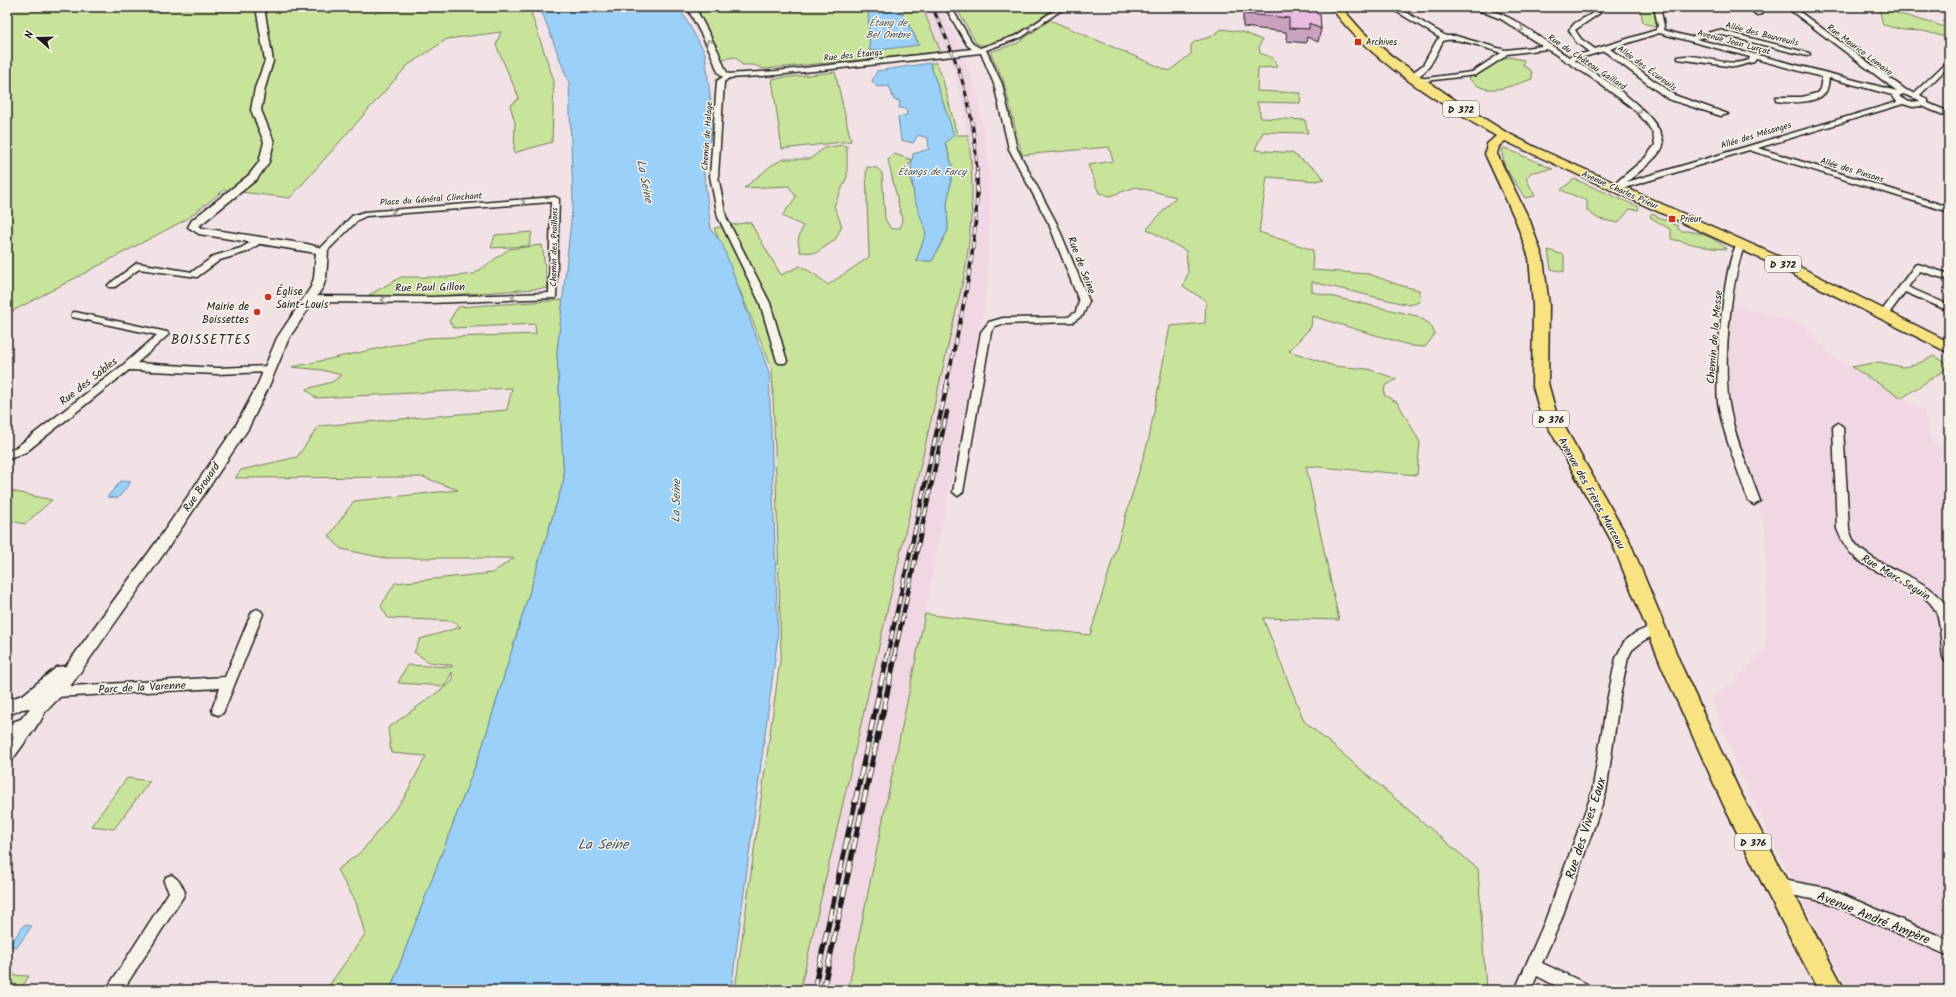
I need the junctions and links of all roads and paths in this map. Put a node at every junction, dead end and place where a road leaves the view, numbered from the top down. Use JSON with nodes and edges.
{"nodes":[{"id":1,"x":260,"y":7,"type":"edge"},
{"id":2,"x":691,"y":7,"type":"edge"},
{"id":3,"x":948,"y":7,"type":"edge"},
{"id":4,"x":1063,"y":7,"type":"edge"},
{"id":5,"x":1336,"y":7,"type":"edge"},
{"id":6,"x":1473,"y":7,"type":"edge"},
{"id":7,"x":1592,"y":7,"type":"edge"},
{"id":8,"x":1657,"y":7,"type":"edge"},
{"id":9,"x":1750,"y":7,"type":"edge"},
{"id":10,"x":1789,"y":7,"type":"edge"},
{"id":11,"x":1392,"y":8,"type":"edge"},
{"id":12,"x":1759,"y":14,"type":"dead end"},
{"id":13,"x":1659,"y":31,"type":"junction"},
{"id":14,"x":1445,"y":38,"type":"junction"},
{"id":15,"x":1691,"y":40,"type":"junction"},
{"id":16,"x":1548,"y":47,"type":"junction"},
{"id":17,"x":1605,"y":49,"type":"junction"},
{"id":18,"x":980,"y":50,"type":"junction"},
{"id":19,"x":1505,"y":52,"type":"junction"},
{"id":20,"x":1595,"y":52,"type":"junction"},
{"id":21,"x":1806,"y":54,"type":"dead end"},
{"id":22,"x":1753,"y":57,"type":"junction"},
{"id":23,"x":1680,"y":58,"type":"dead end"},
{"id":24,"x":1568,"y":59,"type":"junction"},
{"id":25,"x":1949,"y":62,"type":"edge"},
{"id":26,"x":727,"y":76,"type":"junction"},
{"id":27,"x":1826,"y":76,"type":"junction"},
{"id":28,"x":1415,"y":79,"type":"junction"},
{"id":29,"x":1899,"y":93,"type":"junction"},
{"id":30,"x":1916,"y":95,"type":"junction"},
{"id":31,"x":1779,"y":99,"type":"dead end"},
{"id":32,"x":1903,"y":102,"type":"junction"},
{"id":33,"x":1923,"y":104,"type":"junction"},
{"id":34,"x":1724,"y":114,"type":"dead end"},
{"id":35,"x":1949,"y":115,"type":"edge"},
{"id":36,"x":1504,"y":136,"type":"junction"},
{"id":37,"x":1750,"y":148,"type":"junction"},
{"id":38,"x":1614,"y":188,"type":"junction"},
{"id":39,"x":556,"y":199,"type":"joint"},
{"id":40,"x":1949,"y":210,"type":"edge"},
{"id":41,"x":259,"y":240,"type":"junction"},
{"id":42,"x":1741,"y":244,"type":"junction"},
{"id":43,"x":322,"y":251,"type":"junction"},
{"id":44,"x":1949,"y":276,"type":"edge"},
{"id":45,"x":112,"y":285,"type":"dead end"},
{"id":46,"x":1903,"y":288,"type":"junction"},
{"id":47,"x":552,"y":296,"type":"joint"},
{"id":48,"x":309,"y":298,"type":"junction"},
{"id":49,"x":1949,"y":308,"type":"edge"},
{"id":50,"x":1884,"y":314,"type":"junction"},
{"id":51,"x":75,"y":315,"type":"dead end"},
{"id":52,"x":1949,"y":348,"type":"edge"},
{"id":53,"x":782,"y":362,"type":"dead end"},
{"id":54,"x":126,"y":367,"type":"junction"},
{"id":55,"x":269,"y":369,"type":"junction"},
{"id":56,"x":1838,"y":427,"type":"dead end"},
{"id":57,"x":7,"y":456,"type":"edge"},
{"id":58,"x":958,"y":492,"type":"dead end"},
{"id":59,"x":1754,"y":501,"type":"dead end"},
{"id":60,"x":256,"y":614,"type":"dead end"},
{"id":61,"x":1658,"y":631,"type":"junction"},
{"id":62,"x":90,"y":644,"type":"junction"},
{"id":63,"x":1949,"y":657,"type":"edge"},
{"id":64,"x":229,"y":682,"type":"junction"},
{"id":65,"x":55,"y":692,"type":"junction"},
{"id":66,"x":34,"y":704,"type":"junction"},
{"id":67,"x":7,"y":709,"type":"edge"},
{"id":68,"x":218,"y":709,"type":"dead end"},
{"id":69,"x":28,"y":724,"type":"junction"},
{"id":70,"x":7,"y":731,"type":"edge"},
{"id":71,"x":8,"y":755,"type":"edge"},
{"id":72,"x":170,"y":882,"type":"dead end"},
{"id":73,"x":1775,"y":885,"type":"junction"},
{"id":74,"x":1949,"y":948,"type":"edge"},
{"id":75,"x":1534,"y":967,"type":"junction"},
{"id":76,"x":114,"y":990,"type":"edge"},
{"id":77,"x":1523,"y":990,"type":"edge"},
{"id":78,"x":1581,"y":990,"type":"edge"},
{"id":79,"x":1832,"y":990,"type":"edge"}],
"edges":[{"from":1,"to":41,"type":"street"},
{"from":26,"to":2,"type":"street","one_way":true},
{"from":3,"to":18,"type":"street","name":"Rue de Seine"},
{"from":4,"to":18,"type":"street","name":"Rue des Étangs","one_way":true},
{"from":5,"to":28,"type":"main road","name":"Avenue Charles Prieur","number":"D 372"},
{"from":6,"to":16,"type":"street","name":"Rue du Château Gaillard","one_way":true},
{"from":7,"to":20,"type":"street"},
{"from":8,"to":13,"type":"street"},
{"from":9,"to":12,"type":"street"},
{"from":10,"to":29,"type":"street","name":"Rue Maurice Lemaire"},
{"from":11,"to":14,"type":"street"},
{"from":13,"to":15,"type":"street","name":"Avenue Jean Lurçat"},
{"from":13,"to":17,"type":"street"},
{"from":14,"to":19,"type":"street"},
{"from":14,"to":28,"type":"street"},
{"from":15,"to":21,"type":"street","name":"Allée des Bouvreuils"},
{"from":15,"to":22,"type":"street","name":"Avenue Jean Lurçat"},
{"from":16,"to":19,"type":"street"},
{"from":16,"to":24,"type":"street","name":"Rue du Château Gaillard"},
{"from":17,"to":20,"type":"street"},
{"from":17,"to":34,"type":"street","name":"Allée des Écureuils"},
{"from":18,"to":26,"type":"street","name":"Rue des Étangs"},
{"from":18,"to":58,"type":"street","name":"Rue de Seine"},
{"from":19,"to":28,"type":"street"},
{"from":20,"to":24,"type":"street"},
{"from":22,"to":23,"type":"street"},
{"from":22,"to":27,"type":"street","name":"Avenue Jean Lurçat"},
{"from":24,"to":38,"type":"street","name":"Rue du Château Gaillard","one_way":true},
{"from":25,"to":30,"type":"street"},
{"from":26,"to":53,"type":"street","name":"Chemin de Halage"},
{"from":27,"to":29,"type":"street","name":"Avenue Jean Lurçat"},
{"from":27,"to":31,"type":"street"},
{"from":28,"to":36,"type":"main road","name":"Avenue Charles Prieur","number":"D 372"},
{"from":29,"to":30,"type":"street","name":"Avenue Jean Lurçat"},
{"from":29,"to":32,"type":"street"},
{"from":30,"to":33,"type":"street"},
{"from":32,"to":33,"type":"street"},
{"from":32,"to":37,"type":"street","name":"Allée des Mésanges"},
{"from":33,"to":35,"type":"street"},
{"from":36,"to":38,"type":"main road","name":"Avenue Charles Prieur","number":"D 372"},
{"from":36,"to":61,"type":"main road","name":"Avenue des Frères Marceau","number":"D 376"},
{"from":37,"to":38,"type":"street","name":"Allée des Mésanges"},
{"from":37,"to":40,"type":"street","name":"Allée des Pinsons"},
{"from":38,"to":42,"type":"main road","name":"Avenue Charles Prieur","number":"D 372"},
{"from":43,"to":39,"type":"street","name":"Place du Général Clinchant","one_way":true},
{"from":39,"to":47,"type":"street","name":"Chemin des Praillons"},
{"from":41,"to":43,"type":"street"},
{"from":41,"to":45,"type":"street"},
{"from":42,"to":50,"type":"main road","name":"Avenue Charles Prieur","number":"D 372"},
{"from":42,"to":59,"type":"street","name":"Chemin de la Messe"},
{"from":43,"to":48,"type":"street"},
{"from":44,"to":46,"type":"street"},
{"from":46,"to":49,"type":"street"},
{"from":46,"to":50,"type":"street"},
{"from":47,"to":48,"type":"street","name":"Rue Paul Gillon","one_way":true},
{"from":48,"to":55,"type":"street","name":"Rue Brouard"},
{"from":50,"to":52,"type":"main road","name":"Avenue Charles Prieur","number":"D 372"},
{"from":51,"to":54,"type":"street"},
{"from":54,"to":55,"type":"street","name":"Rue des Sables"},
{"from":54,"to":57,"type":"street","name":"Rue des Sables"},
{"from":55,"to":62,"type":"street","name":"Rue Brouard"},
{"from":56,"to":63,"type":"street","name":"Rue Marc Seguin"},
{"from":60,"to":64,"type":"street"},
{"from":61,"to":73,"type":"main road","name":"Avenue des Frères Marceau","number":"D 376"},
{"from":61,"to":75,"type":"street","name":"Rue des Vives Eaux"},
{"from":62,"to":65,"type":"street","name":"Rue Brouard"},
{"from":62,"to":66,"type":"street","name":"Rue Brouard"},
{"from":64,"to":65,"type":"street","name":"Parc de la Varenne"},
{"from":64,"to":68,"type":"street"},
{"from":65,"to":66,"type":"street","name":"Rue Brouard"},
{"from":66,"to":67,"type":"street"},
{"from":66,"to":69,"type":"street"},
{"from":69,"to":70,"type":"street"},
{"from":69,"to":71,"type":"street"},
{"from":70,"to":71,"type":"street"},
{"from":72,"to":76,"type":"street"},
{"from":73,"to":74,"type":"street","name":"Avenue André Ampère"},
{"from":73,"to":79,"type":"main road","number":"D 376"},
{"from":75,"to":77,"type":"street","name":"Rue des Vives Eaux"},
{"from":75,"to":78,"type":"street"}]}
